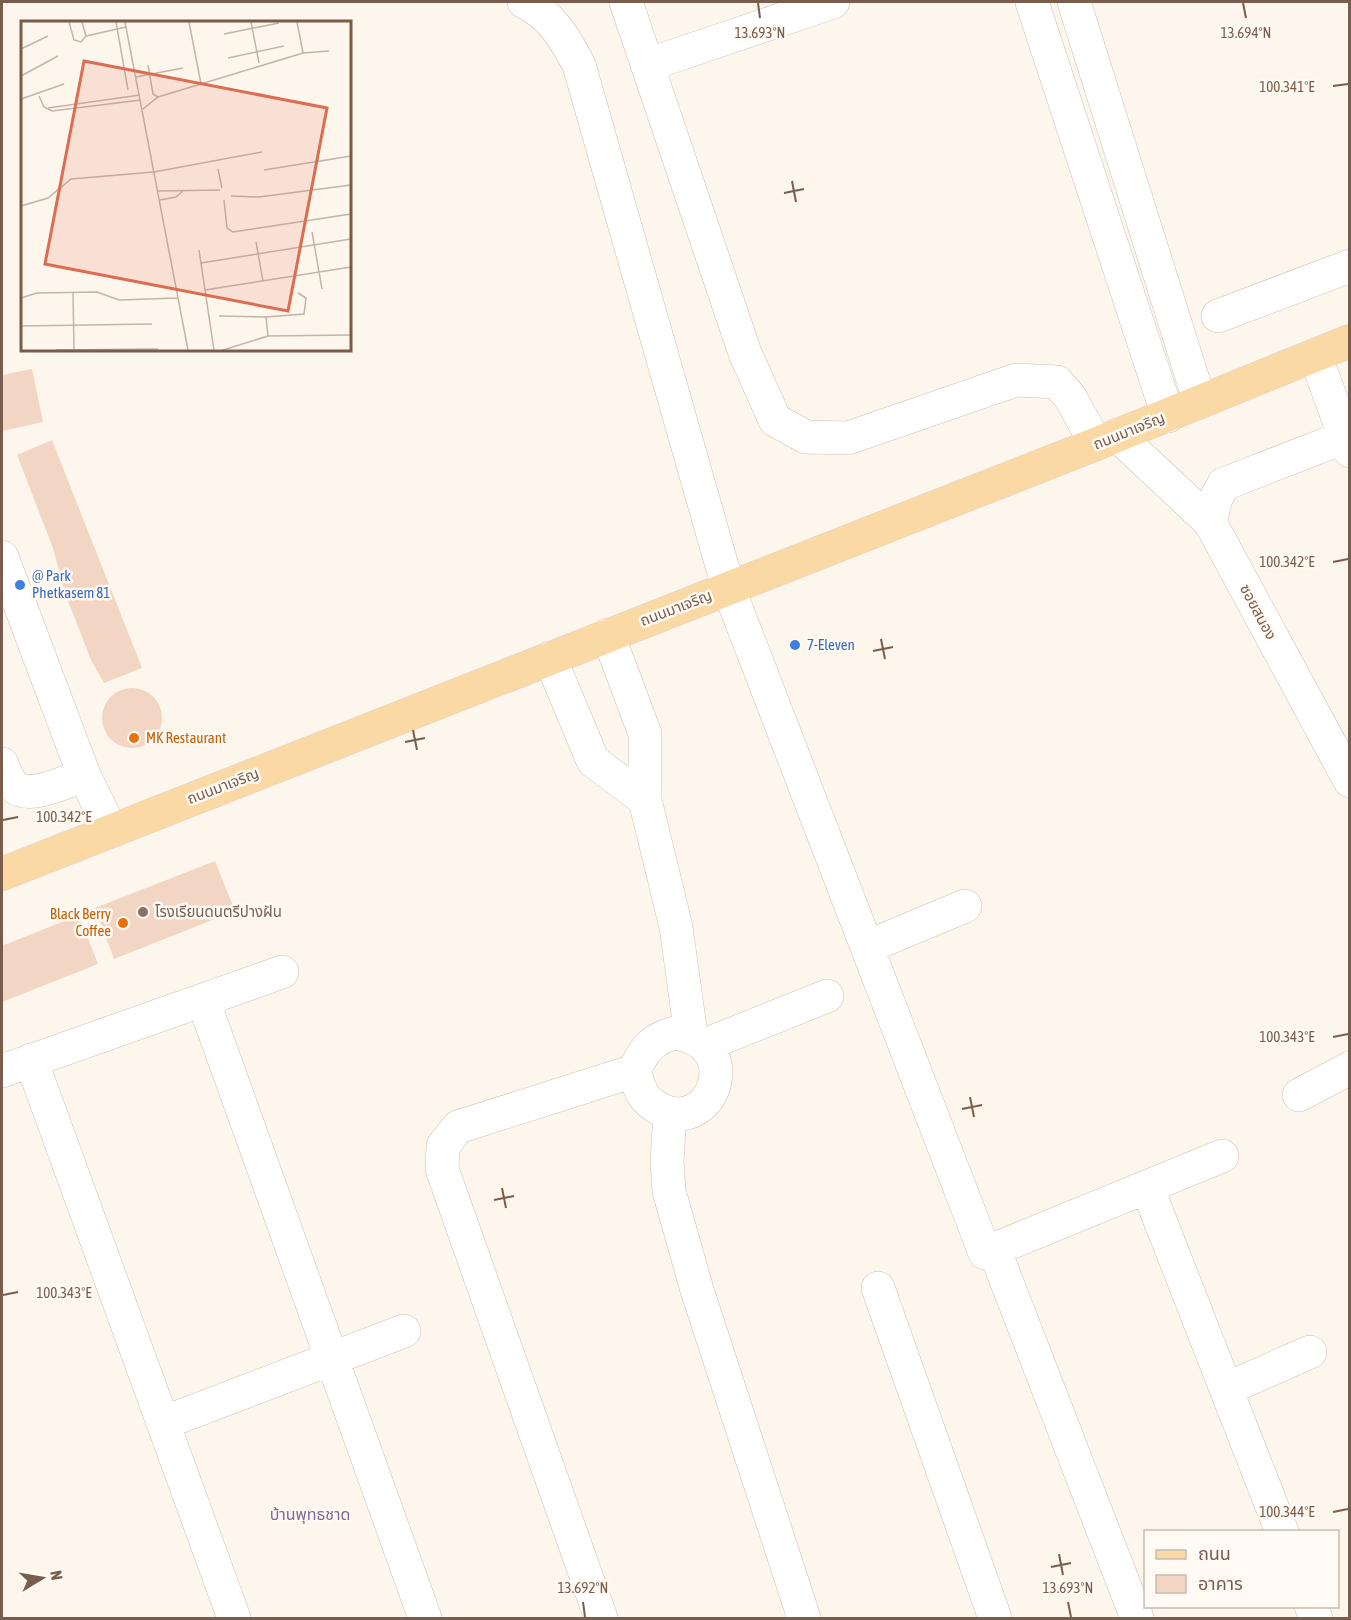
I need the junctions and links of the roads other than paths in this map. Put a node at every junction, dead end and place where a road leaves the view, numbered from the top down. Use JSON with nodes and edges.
{"nodes":[{"id":1,"x":524,"y":2,"type":"edge"},
{"id":2,"x":626,"y":2,"type":"edge"},
{"id":3,"x":833,"y":2,"type":"edge"},
{"id":4,"x":1032,"y":2,"type":"edge"},
{"id":5,"x":1074,"y":2,"type":"edge"},
{"id":6,"x":647,"y":65,"type":"junction"},
{"id":7,"x":1350,"y":266,"type":"edge"},
{"id":8,"x":1218,"y":316,"type":"dead end"},
{"id":9,"x":1350,"y":340,"type":"edge"},
{"id":10,"x":1315,"y":355,"type":"junction"},
{"id":11,"x":1200,"y":402,"type":"junction"},
{"id":12,"x":1168,"y":416,"type":"junction"},
{"id":13,"x":1107,"y":440,"type":"junction"},
{"id":14,"x":1348,"y":441,"type":"edge"},
{"id":15,"x":1210,"y":522,"type":"junction"},
{"id":16,"x":2,"y":557,"type":"edge"},
{"id":17,"x":728,"y":587,"type":"junction"},
{"id":18,"x":608,"y":634,"type":"junction"},
{"id":19,"x":550,"y":658,"type":"junction"},
{"id":20,"x":2,"y":764,"type":"edge"},
{"id":21,"x":84,"y":775,"type":"junction"},
{"id":22,"x":1349,"y":779,"type":"edge"},
{"id":23,"x":645,"y":800,"type":"junction"},
{"id":24,"x":111,"y":830,"type":"junction"},
{"id":25,"x":2,"y":874,"type":"edge"},
{"id":26,"x":965,"y":906,"type":"dead end"},
{"id":27,"x":867,"y":947,"type":"junction"},
{"id":28,"x":282,"y":972,"type":"dead end"},
{"id":29,"x":827,"y":996,"type":"dead end"},
{"id":30,"x":203,"y":1000,"type":"junction"},
{"id":31,"x":698,"y":1040,"type":"junction"},
{"id":32,"x":16,"y":1065,"type":"edge"},
{"id":33,"x":1350,"y":1068,"type":"edge"},
{"id":34,"x":634,"y":1071,"type":"junction"},
{"id":35,"x":1299,"y":1095,"type":"dead end"},
{"id":36,"x":670,"y":1113,"type":"junction"},
{"id":37,"x":1222,"y":1156,"type":"dead end"},
{"id":38,"x":1147,"y":1187,"type":"junction"},
{"id":39,"x":989,"y":1251,"type":"junction"},
{"id":40,"x":878,"y":1288,"type":"dead end"},
{"id":41,"x":404,"y":1331,"type":"dead end"},
{"id":42,"x":1310,"y":1352,"type":"dead end"},
{"id":43,"x":332,"y":1358,"type":"junction"},
{"id":44,"x":1226,"y":1389,"type":"junction"},
{"id":45,"x":163,"y":1423,"type":"junction"},
{"id":46,"x":1281,"y":1530,"type":"edge"},
{"id":47,"x":234,"y":1618,"type":"edge"},
{"id":48,"x":425,"y":1618,"type":"edge"},
{"id":49,"x":601,"y":1618,"type":"edge"},
{"id":50,"x":804,"y":1618,"type":"edge"},
{"id":51,"x":995,"y":1618,"type":"edge"},
{"id":52,"x":1137,"y":1618,"type":"edge"}],
"edges":[{"from":1,"to":17,"type":"street"},
{"from":2,"to":6,"type":"street"},
{"from":3,"to":6,"type":"street"},
{"from":4,"to":12,"type":"street"},
{"from":5,"to":11,"type":"street"},
{"from":6,"to":13,"type":"street","name":"ซอยสนอง"},
{"from":7,"to":8,"type":"street"},
{"from":9,"to":10,"type":"main road","name":"ถนนมาเจริญ"},
{"from":10,"to":11,"type":"main road","name":"ถนนมาเจริญ"},
{"from":10,"to":14,"type":"street"},
{"from":11,"to":12,"type":"main road","name":"ถนนมาเจริญ"},
{"from":12,"to":13,"type":"main road","name":"ถนนมาเจริญ"},
{"from":13,"to":15,"type":"street","name":"ซอยสนอง"},
{"from":13,"to":17,"type":"main road","name":"ถนนมาเจริญ"},
{"from":14,"to":15,"type":"street"},
{"from":15,"to":22,"type":"street","name":"ซอยสนอง"},
{"from":16,"to":21,"type":"street"},
{"from":17,"to":18,"type":"main road","name":"ถนนมาเจริญ"},
{"from":17,"to":27,"type":"street"},
{"from":18,"to":19,"type":"main road","name":"ถนนมาเจริญ"},
{"from":18,"to":23,"type":"street"},
{"from":19,"to":23,"type":"street"},
{"from":19,"to":24,"type":"main road","name":"ถนนมาเจริญ"},
{"from":20,"to":21,"type":"street"},
{"from":21,"to":24,"type":"street"},
{"from":23,"to":31,"type":"street"},
{"from":24,"to":25,"type":"main road","name":"ถนนมาเจริญ"},
{"from":26,"to":27,"type":"street"},
{"from":27,"to":39,"type":"street"},
{"from":28,"to":30,"type":"street"},
{"from":29,"to":31,"type":"street"},
{"from":30,"to":32,"type":"street"},
{"from":30,"to":43,"type":"street"},
{"from":31,"to":34,"type":"street"},
{"from":31,"to":36,"type":"street"},
{"from":32,"to":45,"type":"street"},
{"from":33,"to":35,"type":"street"},
{"from":34,"to":36,"type":"street"},
{"from":34,"to":49,"type":"street"},
{"from":36,"to":50,"type":"street"},
{"from":37,"to":38,"type":"street"},
{"from":38,"to":39,"type":"street"},
{"from":38,"to":44,"type":"street"},
{"from":39,"to":52,"type":"street"},
{"from":40,"to":51,"type":"street"},
{"from":41,"to":43,"type":"street"},
{"from":42,"to":44,"type":"street"},
{"from":43,"to":45,"type":"street"},
{"from":43,"to":48,"type":"street"},
{"from":44,"to":46,"type":"street"},
{"from":45,"to":47,"type":"street"}]}
